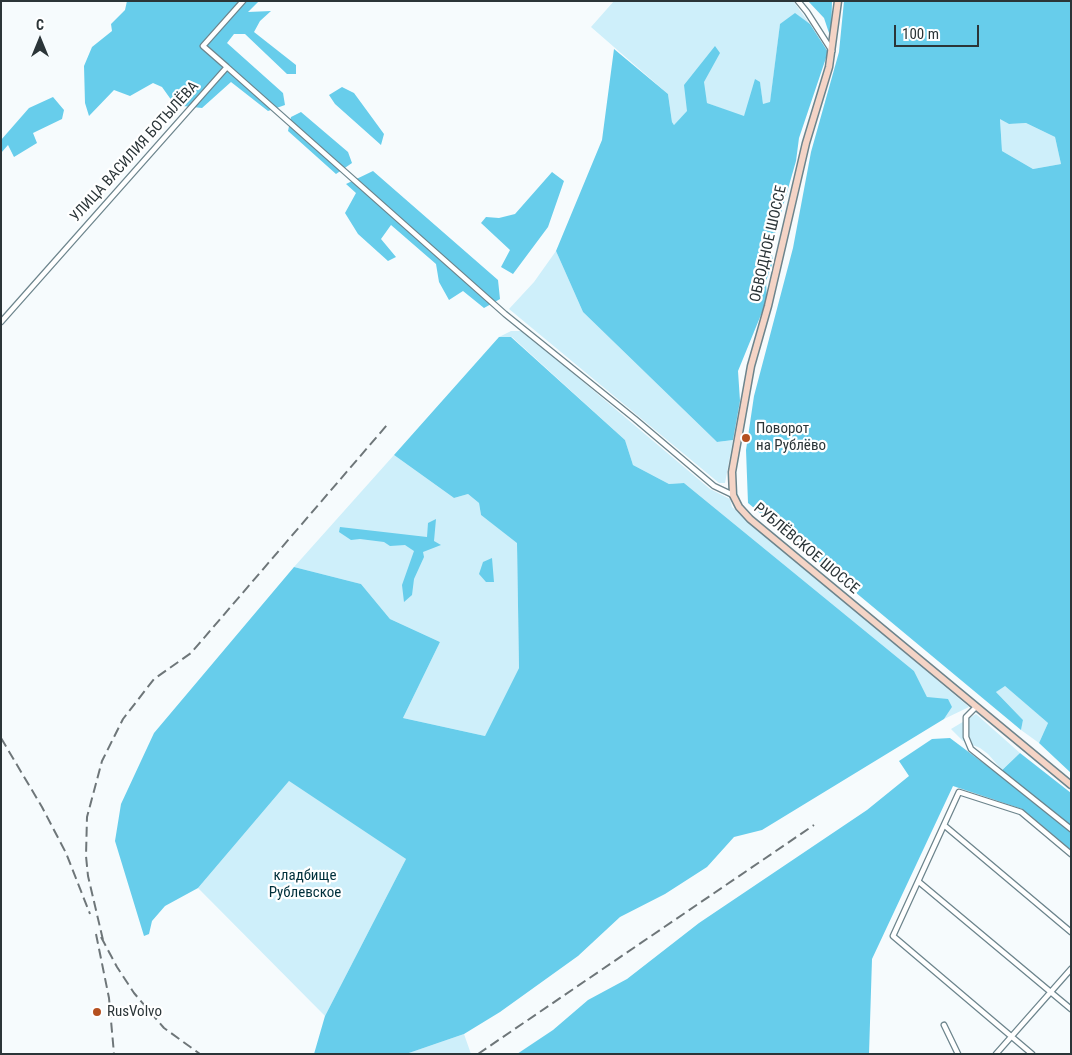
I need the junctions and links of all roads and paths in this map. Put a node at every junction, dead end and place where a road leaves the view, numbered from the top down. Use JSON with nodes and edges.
{"nodes":[{"id":1,"x":244,"y":1,"type":"edge"},
{"id":2,"x":798,"y":1,"type":"edge"},
{"id":3,"x":838,"y":1,"type":"edge"},
{"id":4,"x":832,"y":52,"type":"junction"},
{"id":5,"x":227,"y":67,"type":"junction"},
{"id":6,"x":1,"y":322,"type":"edge"},
{"id":7,"x":733,"y":495,"type":"junction"},
{"id":8,"x":976,"y":707,"type":"junction"},
{"id":9,"x":1071,"y":785,"type":"edge"},
{"id":10,"x":945,"y":826,"type":"junction"},
{"id":11,"x":1071,"y":829,"type":"edge"},
{"id":12,"x":1071,"y":854,"type":"edge"},
{"id":13,"x":919,"y":882,"type":"junction"},
{"id":14,"x":1071,"y":932,"type":"edge"},
{"id":15,"x":1071,"y":969,"type":"edge"},
{"id":16,"x":1051,"y":992,"type":"junction"},
{"id":17,"x":1071,"y":1009,"type":"edge"},
{"id":18,"x":944,"y":1026,"type":"dead end"},
{"id":19,"x":1012,"y":1037,"type":"junction"},
{"id":20,"x":958,"y":1054,"type":"edge"},
{"id":21,"x":996,"y":1054,"type":"edge"},
{"id":22,"x":1032,"y":1054,"type":"edge"}],
"edges":[{"from":1,"to":5,"type":"street"},
{"from":2,"to":4,"type":"street"},
{"from":3,"to":4,"type":"street","name":"ОБВОДНОЕ ШОССЕ"},
{"from":4,"to":7,"type":"street","name":"ОБВОДНОЕ ШОССЕ"},
{"from":5,"to":6,"type":"street","name":"УЛИЦА ВАСИЛИЯ БОТЫЛЁВА"},
{"from":5,"to":7,"type":"street","name":"РУБЛЁВСКОЕ ШОССЕ"},
{"from":7,"to":8,"type":"street","name":"РУБЛЁВСКОЕ ШОССЕ"},
{"from":8,"to":9,"type":"street","name":"РУБЛЁВСКОЕ ШОССЕ"},
{"from":8,"to":11,"type":"street"},
{"from":10,"to":12,"type":"street"},
{"from":10,"to":13,"type":"street"},
{"from":10,"to":14,"type":"street"},
{"from":13,"to":16,"type":"street"},
{"from":13,"to":19,"type":"street"},
{"from":15,"to":16,"type":"street"},
{"from":16,"to":17,"type":"street"},
{"from":16,"to":19,"type":"street"},
{"from":18,"to":20,"type":"street"},
{"from":19,"to":21,"type":"street"},
{"from":19,"to":22,"type":"street"}]}
